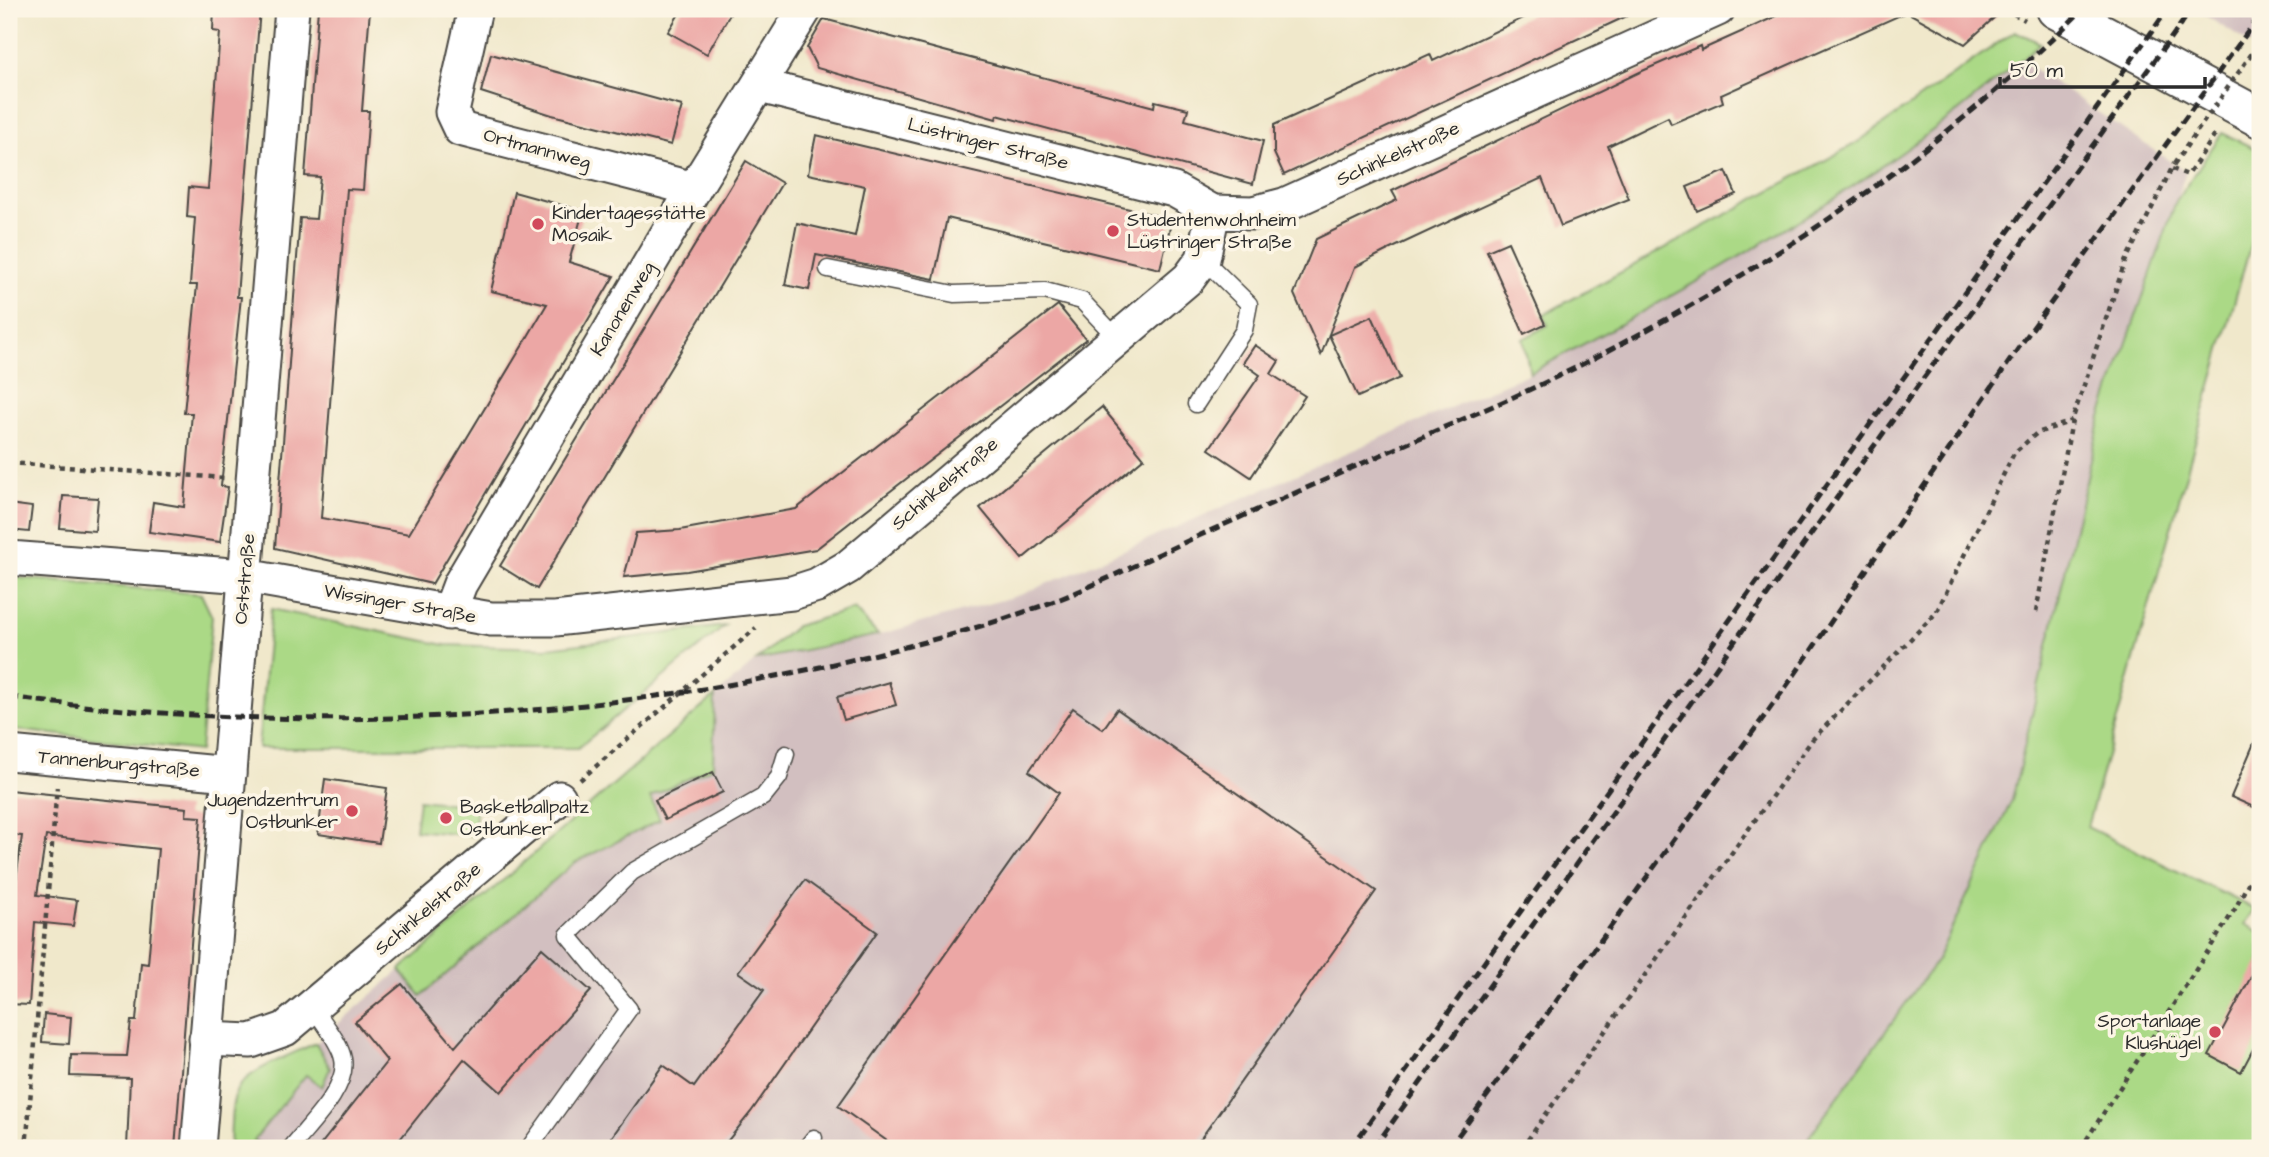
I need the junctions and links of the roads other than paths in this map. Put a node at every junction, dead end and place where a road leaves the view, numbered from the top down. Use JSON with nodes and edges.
{"nodes":[{"id":1,"x":292,"y":9,"type":"edge"},
{"id":2,"x":475,"y":9,"type":"edge"},
{"id":3,"x":805,"y":9,"type":"edge"},
{"id":4,"x":1718,"y":9,"type":"edge"},
{"id":5,"x":2056,"y":9,"type":"edge"},
{"id":6,"x":760,"y":86,"type":"junction"},
{"id":7,"x":2260,"y":118,"type":"edge"},
{"id":8,"x":694,"y":189,"type":"junction"},
{"id":9,"x":1213,"y":212,"type":"junction"},
{"id":10,"x":1203,"y":259,"type":"junction"},
{"id":11,"x":828,"y":269,"type":"dead end"},
{"id":12,"x":1117,"y":338,"type":"junction"},
{"id":13,"x":1196,"y":404,"type":"dead end"},
{"id":14,"x":9,"y":558,"type":"edge"},
{"id":15,"x":245,"y":576,"type":"junction"},
{"id":16,"x":792,"y":593,"type":"joint"},
{"id":17,"x":449,"y":613,"type":"junction"},
{"id":18,"x":9,"y":754,"type":"edge"},
{"id":19,"x":786,"y":754,"type":"dead end"},
{"id":20,"x":229,"y":774,"type":"junction"},
{"id":21,"x":558,"y":798,"type":"road end"},
{"id":22,"x":313,"y":1006,"type":"junction"},
{"id":23,"x":206,"y":1039,"type":"junction"},
{"id":24,"x":198,"y":1148,"type":"edge"},
{"id":25,"x":291,"y":1148,"type":"edge"},
{"id":26,"x":529,"y":1148,"type":"edge"}],
"edges":[{"from":1,"to":15,"type":"street","name":"Oststraße"},
{"from":2,"to":8,"type":"street","name":"Ortmannweg"},
{"from":3,"to":6,"type":"street","name":"Kanonenweg"},
{"from":4,"to":9,"type":"street","name":"Schinkelstraße"},
{"from":5,"to":7,"type":"main road"},
{"from":6,"to":8,"type":"street","name":"Kanonenweg"},
{"from":6,"to":9,"type":"street","name":"Lüstringer Straße"},
{"from":8,"to":17,"type":"street","name":"Kanonenweg"},
{"from":9,"to":10,"type":"street","name":"Schinkelstraße"},
{"from":10,"to":12,"type":"street","name":"Schinkelstraße"},
{"from":10,"to":13,"type":"lane"},
{"from":11,"to":12,"type":"lane"},
{"from":12,"to":16,"type":"street","name":"Schinkelstraße"},
{"from":14,"to":15,"type":"street","name":"Wissinger Straße"},
{"from":15,"to":17,"type":"street","name":"Wissinger Straße"},
{"from":15,"to":20,"type":"street","name":"Oststraße"},
{"from":16,"to":17,"type":"street","name":"Wissinger Straße"},
{"from":18,"to":20,"type":"street","name":"Tannenburgstraße"},
{"from":19,"to":26,"type":"lane"},
{"from":20,"to":23,"type":"street","name":"Oststraße"},
{"from":21,"to":22,"type":"street","name":"Schinkelstraße"},
{"from":22,"to":23,"type":"street","name":"Schinkelstraße"},
{"from":22,"to":25,"type":"lane"},
{"from":23,"to":24,"type":"street","name":"Oststraße"}]}
